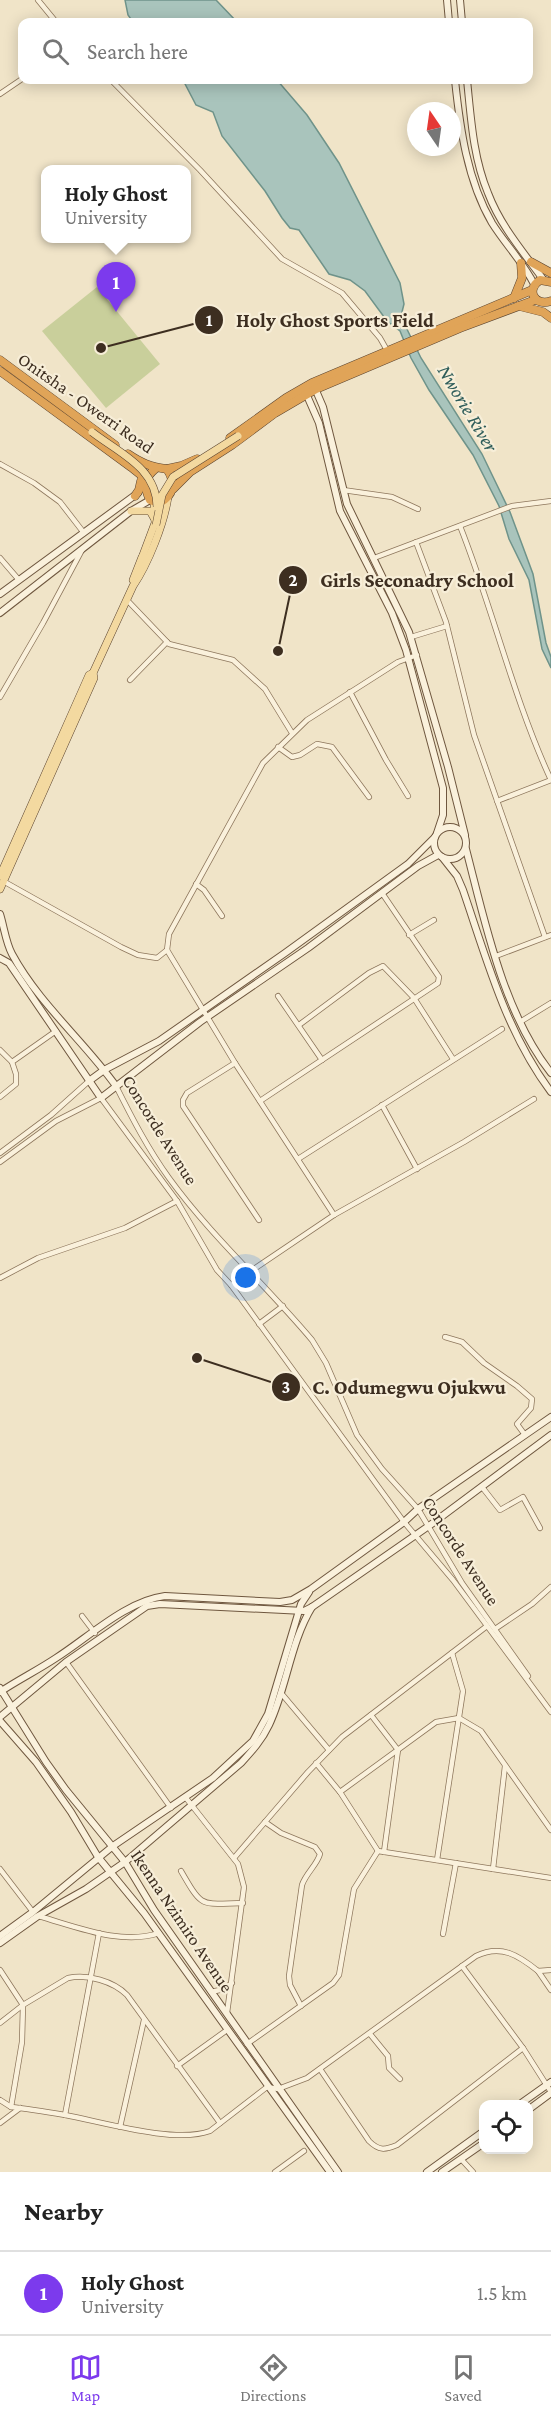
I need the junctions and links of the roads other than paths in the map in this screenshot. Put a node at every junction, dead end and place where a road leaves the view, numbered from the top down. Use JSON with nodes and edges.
{"nodes":[{"id":1,"x":38,"y":0,"type":"edge"},
{"id":2,"x":447,"y":0,"type":"edge"},
{"id":3,"x":460,"y":0,"type":"edge"},
{"id":4,"x":53,"y":18,"type":"edge"},
{"id":5,"x":449,"y":18,"type":"edge"},
{"id":6,"x":462,"y":18,"type":"edge"},
{"id":7,"x":18,"y":82,"type":"edge"},
{"id":8,"x":115,"y":84,"type":"edge"},
{"id":9,"x":456,"y":84,"type":"edge"},
{"id":10,"x":467,"y":84,"type":"edge"},
{"id":11,"x":0,"y":94,"type":"edge"},
{"id":12,"x":531,"y":262,"type":"junction"},
{"id":13,"x":521,"y":263,"type":"junction"},
{"id":14,"x":551,"y":273,"type":"edge"},
{"id":15,"x":547,"y":280,"type":"edge"},
{"id":16,"x":533,"y":287,"type":"junction"},
{"id":17,"x":535,"y":300,"type":"junction"},
{"id":18,"x":516,"y":302,"type":"junction"},
{"id":19,"x":548,"y":302,"type":"edge"},
{"id":20,"x":551,"y":319,"type":"edge"},
{"id":21,"x":392,"y":352,"type":"junction"},
{"id":22,"x":0,"y":360,"type":"edge"},
{"id":23,"x":0,"y":370,"type":"edge"},
{"id":24,"x":314,"y":386,"type":"junction"},
{"id":25,"x":305,"y":391,"type":"junction"},
{"id":26,"x":53,"y":409,"type":"junction"},
{"id":27,"x":264,"y":413,"type":"junction"},
{"id":28,"x":0,"y":464,"type":"edge"},
{"id":29,"x":155,"y":469,"type":"junction"},
{"id":30,"x":167,"y":469,"type":"junction"},
{"id":31,"x":134,"y":470,"type":"junction"},
{"id":32,"x":341,"y":482,"type":"junction"},
{"id":33,"x":333,"y":484,"type":"junction"},
{"id":34,"x":145,"y":485,"type":"junction"},
{"id":35,"x":173,"y":489,"type":"junction"},
{"id":36,"x":343,"y":490,"type":"junction"},
{"id":37,"x":135,"y":496,"type":"junction"},
{"id":38,"x":168,"y":497,"type":"junction"},
{"id":39,"x":152,"y":501,"type":"junction"},
{"id":40,"x":551,"y":501,"type":"edge"},
{"id":41,"x":418,"y":509,"type":"dead end"},
{"id":42,"x":131,"y":511,"type":"junction"},
{"id":43,"x":156,"y":523,"type":"junction"},
{"id":44,"x":460,"y":526,"type":"junction"},
{"id":45,"x":84,"y":533,"type":"junction"},
{"id":46,"x":416,"y":542,"type":"junction"},
{"id":47,"x":83,"y":549,"type":"junction"},
{"id":48,"x":143,"y":555,"type":"junction"},
{"id":49,"x":0,"y":558,"type":"edge"},
{"id":50,"x":374,"y":558,"type":"junction"},
{"id":51,"x":19,"y":580,"type":"junction"},
{"id":52,"x":133,"y":586,"type":"junction"},
{"id":53,"x":0,"y":594,"type":"edge"},
{"id":54,"x":126,"y":599,"type":"junction"},
{"id":55,"x":0,"y":613,"type":"edge"},
{"id":56,"x":447,"y":626,"type":"junction"},
{"id":57,"x":411,"y":637,"type":"junction"},
{"id":58,"x":167,"y":642,"type":"junction"},
{"id":59,"x":417,"y":656,"type":"junction"},
{"id":60,"x":409,"y":658,"type":"junction"},
{"id":61,"x":130,"y":680,"type":"dead end"},
{"id":62,"x":350,"y":692,"type":"junction"},
{"id":63,"x":0,"y":697,"type":"edge"},
{"id":64,"x":292,"y":733,"type":"junction"},
{"id":65,"x":278,"y":747,"type":"junction"},
{"id":66,"x":551,"y":780,"type":"edge"},
{"id":67,"x":408,"y":796,"type":"dead end"},
{"id":68,"x":369,"y":797,"type":"dead end"},
{"id":69,"x":497,"y":801,"type":"junction"},
{"id":70,"x":436,"y":835,"type":"junction"},
{"id":71,"x":465,"y":835,"type":"junction"},
{"id":72,"x":466,"y":849,"type":"junction"},
{"id":73,"x":440,"y":856,"type":"junction"},
{"id":74,"x":5,"y":862,"type":"edge"},
{"id":75,"x":2,"y":879,"type":"edge"},
{"id":76,"x":196,"y":885,"type":"junction"},
{"id":77,"x":0,"y":890,"type":"edge"},
{"id":78,"x":382,"y":892,"type":"junction"},
{"id":79,"x":0,"y":914,"type":"edge"},
{"id":80,"x":222,"y":916,"type":"dead end"},
{"id":81,"x":434,"y":920,"type":"dead end"},
{"id":82,"x":409,"y":935,"type":"junction"},
{"id":83,"x":551,"y":935,"type":"edge"},
{"id":84,"x":545,"y":938,"type":"junction"},
{"id":85,"x":167,"y":950,"type":"junction"},
{"id":86,"x":496,"y":956,"type":"junction"},
{"id":87,"x":0,"y":958,"type":"edge"},
{"id":88,"x":278,"y":996,"type":"dead end"},
{"id":89,"x":414,"y":998,"type":"junction"},
{"id":90,"x":551,"y":1003,"type":"edge"},
{"id":91,"x":204,"y":1009,"type":"junction"},
{"id":92,"x":208,"y":1017,"type":"junction"},
{"id":93,"x":520,"y":1022,"type":"junction"},
{"id":94,"x":298,"y":1025,"type":"junction"},
{"id":95,"x":502,"y":1029,"type":"dead end"},
{"id":96,"x":56,"y":1031,"type":"junction"},
{"id":97,"x":1,"y":1053,"type":"edge"},
{"id":98,"x":453,"y":1059,"type":"junction"},
{"id":99,"x":322,"y":1060,"type":"junction"},
{"id":100,"x":12,"y":1062,"type":"junction"},
{"id":101,"x":235,"y":1063,"type":"junction"},
{"id":102,"x":104,"y":1070,"type":"junction"},
{"id":103,"x":551,"y":1073,"type":"edge"},
{"id":104,"x":89,"y":1082,"type":"junction"},
{"id":105,"x":116,"y":1086,"type":"junction"},
{"id":106,"x":551,"y":1092,"type":"edge"},
{"id":107,"x":0,"y":1097,"type":"edge"},
{"id":108,"x":100,"y":1098,"type":"junction"},
{"id":109,"x":534,"y":1099,"type":"dead end"},
{"id":110,"x":261,"y":1101,"type":"junction"},
{"id":111,"x":382,"y":1105,"type":"junction"},
{"id":112,"x":0,"y":1153,"type":"edge"},
{"id":113,"x":298,"y":1159,"type":"junction"},
{"id":114,"x":0,"y":1162,"type":"edge"},
{"id":115,"x":417,"y":1168,"type":"junction"},
{"id":116,"x":177,"y":1201,"type":"junction"},
{"id":117,"x":334,"y":1215,"type":"junction"},
{"id":118,"x":259,"y":1220,"type":"dead end"},
{"id":119,"x":251,"y":1271,"type":"junction"},
{"id":120,"x":0,"y":1278,"type":"edge"},
{"id":121,"x":231,"y":1285,"type":"junction"},
{"id":122,"x":284,"y":1306,"type":"junction"},
{"id":123,"x":259,"y":1324,"type":"junction"},
{"id":124,"x":445,"y":1337,"type":"dead end"},
{"id":125,"x":551,"y":1417,"type":"edge"},
{"id":126,"x":551,"y":1435,"type":"edge"},
{"id":127,"x":525,"y":1436,"type":"junction"},
{"id":128,"x":482,"y":1487,"type":"junction"},
{"id":129,"x":418,"y":1509,"type":"junction"},
{"id":130,"x":404,"y":1522,"type":"junction"},
{"id":131,"x":430,"y":1526,"type":"junction"},
{"id":132,"x":540,"y":1528,"type":"dead end"},
{"id":133,"x":415,"y":1535,"type":"junction"},
{"id":134,"x":551,"y":1587,"type":"edge"},
{"id":135,"x":311,"y":1589,"type":"junction"},
{"id":136,"x":146,"y":1603,"type":"junction"},
{"id":137,"x":312,"y":1607,"type":"junction"},
{"id":138,"x":299,"y":1611,"type":"junction"},
{"id":139,"x":82,"y":1616,"type":"dead end"},
{"id":140,"x":487,"y":1626,"type":"junction"},
{"id":141,"x":495,"y":1629,"type":"junction"},
{"id":142,"x":95,"y":1633,"type":"junction"},
{"id":143,"x":452,"y":1653,"type":"junction"},
{"id":144,"x":66,"y":1662,"type":"junction"},
{"id":145,"x":1,"y":1690,"type":"edge"},
{"id":146,"x":281,"y":1693,"type":"junction"},
{"id":147,"x":13,"y":1707,"type":"junction"},
{"id":148,"x":551,"y":1707,"type":"edge"},
{"id":149,"x":551,"y":1712,"type":"edge"},
{"id":150,"x":371,"y":1715,"type":"junction"},
{"id":151,"x":459,"y":1718,"type":"junction"},
{"id":152,"x":0,"y":1719,"type":"edge"},
{"id":153,"x":329,"y":1750,"type":"junction"},
{"id":154,"x":398,"y":1750,"type":"junction"},
{"id":155,"x":316,"y":1763,"type":"junction"},
{"id":156,"x":505,"y":1766,"type":"junction"},
{"id":157,"x":340,"y":1792,"type":"junction"},
{"id":158,"x":186,"y":1798,"type":"junction"},
{"id":159,"x":190,"y":1805,"type":"junction"},
{"id":160,"x":171,"y":1808,"type":"junction"},
{"id":161,"x":265,"y":1822,"type":"junction"},
{"id":162,"x":551,"y":1830,"type":"edge"},
{"id":163,"x":113,"y":1846,"type":"junction"},
{"id":164,"x":381,"y":1852,"type":"junction"},
{"id":165,"x":98,"y":1857,"type":"junction"},
{"id":166,"x":234,"y":1858,"type":"junction"},
{"id":167,"x":437,"y":1860,"type":"junction"},
{"id":168,"x":125,"y":1862,"type":"junction"},
{"id":169,"x":456,"y":1863,"type":"junction"},
{"id":170,"x":0,"y":1869,"type":"edge"},
{"id":171,"x":493,"y":1869,"type":"junction"},
{"id":172,"x":181,"y":1871,"type":"dead end"},
{"id":173,"x":110,"y":1873,"type":"junction"},
{"id":174,"x":551,"y":1878,"type":"edge"},
{"id":175,"x":243,"y":1903,"type":"junction"},
{"id":176,"x":35,"y":1914,"type":"junction"},
{"id":177,"x":99,"y":1933,"type":"junction"},
{"id":178,"x":159,"y":1933,"type":"junction"},
{"id":179,"x":443,"y":1934,"type":"dead end"},
{"id":180,"x":0,"y":1936,"type":"edge"},
{"id":181,"x":0,"y":1943,"type":"edge"},
{"id":182,"x":462,"y":1966,"type":"junction"},
{"id":183,"x":0,"y":1970,"type":"edge"},
{"id":184,"x":551,"y":1970,"type":"edge"},
{"id":185,"x":538,"y":1971,"type":"junction"},
{"id":186,"x":89,"y":1978,"type":"junction"},
{"id":187,"x":232,"y":1983,"type":"junction"},
{"id":188,"x":551,"y":1990,"type":"edge"},
{"id":189,"x":211,"y":1992,"type":"junction"},
{"id":190,"x":22,"y":2005,"type":"junction"},
{"id":191,"x":301,"y":2006,"type":"junction"},
{"id":192,"x":227,"y":2013,"type":"junction"},
{"id":193,"x":144,"y":2019,"type":"junction"},
{"id":194,"x":0,"y":2022,"type":"edge"},
{"id":195,"x":227,"y":2030,"type":"junction"},
{"id":196,"x":370,"y":2034,"type":"junction"},
{"id":197,"x":247,"y":2044,"type":"junction"},
{"id":198,"x":523,"y":2048,"type":"junction"},
{"id":199,"x":177,"y":2066,"type":"junction"},
{"id":200,"x":320,"y":2069,"type":"junction"},
{"id":201,"x":400,"y":2079,"type":"dead end"},
{"id":202,"x":549,"y":2084,"type":"edge"},
{"id":203,"x":267,"y":2087,"type":"junction"},
{"id":204,"x":278,"y":2089,"type":"junction"},
{"id":205,"x":551,"y":2093,"type":"edge"},
{"id":206,"x":0,"y":2100,"type":"edge"},
{"id":207,"x":526,"y":2100,"type":"edge"},
{"id":208,"x":11,"y":2106,"type":"junction"},
{"id":209,"x":533,"y":2106,"type":"edge"},
{"id":210,"x":20,"y":2108,"type":"junction"},
{"id":211,"x":65,"y":2115,"type":"junction"},
{"id":212,"x":0,"y":2123,"type":"edge"},
{"id":213,"x":220,"y":2123,"type":"junction"},
{"id":214,"x":120,"y":2127,"type":"junction"},
{"id":215,"x":479,"y":2134,"type":"edge"},
{"id":216,"x":479,"y":2146,"type":"edge"},
{"id":217,"x":304,"y":2151,"type":"dead end"},
{"id":218,"x":461,"y":2159,"type":"junction"},
{"id":219,"x":278,"y":2171,"type":"edge"},
{"id":220,"x":330,"y":2172,"type":"edge"},
{"id":221,"x":338,"y":2172,"type":"edge"},
{"id":222,"x":427,"y":2172,"type":"edge"},
{"id":223,"x":442,"y":2172,"type":"edge"},
{"id":224,"x":473,"y":2172,"type":"edge"}],
"edges":[{"from":1,"to":4,"type":"street"},
{"from":2,"to":5,"type":"street"},
{"from":3,"to":6,"type":"street"},
{"from":7,"to":11,"type":"street"},
{"from":8,"to":21,"type":"street"},
{"from":9,"to":13,"type":"street"},
{"from":10,"to":12,"type":"street"},
{"from":12,"to":14,"type":"highway"},
{"from":12,"to":15,"type":"street"},
{"from":13,"to":16,"type":"street"},
{"from":13,"to":18,"type":"highway"},
{"from":15,"to":16,"type":"highway"},
{"from":16,"to":17,"type":"highway"},
{"from":16,"to":18,"type":"highway"},
{"from":17,"to":18,"type":"highway"},
{"from":17,"to":19,"type":"highway"},
{"from":18,"to":20,"type":"highway"},
{"from":18,"to":21,"type":"highway"},
{"from":19,"to":20,"type":"street"},
{"from":21,"to":24,"type":"highway"},
{"from":22,"to":29,"type":"highway","name":"Onitsha - Owerri Road"},
{"from":23,"to":26,"type":"highway","name":"Onitsha - Owerri Road"},
{"from":24,"to":25,"type":"highway"},
{"from":24,"to":32,"type":"street"},
{"from":25,"to":27,"type":"highway"},
{"from":25,"to":33,"type":"street"},
{"from":25,"to":35,"type":"highway"},
{"from":26,"to":31,"type":"highway","name":"Onitsha - Owerri Road"},
{"from":26,"to":43,"type":"main road","bridge":true},
{"from":27,"to":30,"type":"highway"},
{"from":27,"to":43,"type":"main road","bridge":true},
{"from":28,"to":45,"type":"street"},
{"from":29,"to":30,"type":"highway"},
{"from":29,"to":34,"type":"highway"},
{"from":30,"to":35,"type":"highway"},
{"from":31,"to":34,"type":"highway","name":"Onitsha - Owerri Road"},
{"from":31,"to":37,"type":"highway"},
{"from":32,"to":33,"type":"street"},
{"from":32,"to":36,"type":"street"},
{"from":33,"to":60,"type":"street"},
{"from":34,"to":37,"type":"street"},
{"from":34,"to":39,"type":"highway"},
{"from":35,"to":38,"type":"highway"},
{"from":36,"to":41,"type":"street"},
{"from":36,"to":50,"type":"street"},
{"from":37,"to":45,"type":"street"},
{"from":38,"to":39,"type":"highway"},
{"from":38,"to":52,"type":"main road"},
{"from":39,"to":42,"type":"street"},
{"from":39,"to":43,"type":"main road"},
{"from":40,"to":44,"type":"street"},
{"from":42,"to":43,"type":"main road"},
{"from":42,"to":47,"type":"street"},
{"from":43,"to":48,"type":"main road"},
{"from":43,"to":48,"type":"main road"},
{"from":44,"to":46,"type":"street"},
{"from":44,"to":66,"type":"street"},
{"from":45,"to":51,"type":"street"},
{"from":46,"to":50,"type":"street"},
{"from":46,"to":56,"type":"street"},
{"from":47,"to":55,"type":"street"},
{"from":47,"to":63,"type":"street"},
{"from":48,"to":52,"type":"main road"},
{"from":49,"to":51,"type":"street"},
{"from":50,"to":57,"type":"street"},
{"from":51,"to":53,"type":"street"},
{"from":52,"to":54,"type":"main road"},
{"from":54,"to":58,"type":"street"},
{"from":54,"to":74,"type":"main road"},
{"from":56,"to":57,"type":"street"},
{"from":56,"to":69,"type":"street"},
{"from":57,"to":59,"type":"street"},
{"from":58,"to":61,"type":"street"},
{"from":58,"to":64,"type":"street"},
{"from":59,"to":60,"type":"street"},
{"from":59,"to":71,"type":"street"},
{"from":60,"to":62,"type":"street"},
{"from":60,"to":70,"type":"street"},
{"from":62,"to":64,"type":"street"},
{"from":62,"to":67,"type":"street"},
{"from":64,"to":65,"type":"street"},
{"from":65,"to":68,"type":"street"},
{"from":65,"to":76,"type":"street"},
{"from":66,"to":69,"type":"street"},
{"from":69,"to":84,"type":"street"},
{"from":70,"to":71,"type":"street"},
{"from":70,"to":73,"type":"street"},
{"from":70,"to":91,"type":"street"},
{"from":71,"to":72,"type":"street"},
{"from":72,"to":73,"type":"street"},
{"from":72,"to":86,"type":"street"},
{"from":73,"to":78,"type":"street"},
{"from":73,"to":106,"type":"street"},
{"from":74,"to":75,"type":"main road"},
{"from":75,"to":77,"type":"main road"},
{"from":75,"to":85,"type":"street"},
{"from":76,"to":80,"type":"street"},
{"from":76,"to":85,"type":"street"},
{"from":78,"to":82,"type":"street"},
{"from":78,"to":92,"type":"street"},
{"from":79,"to":102,"type":"street","name":"Concorde Avenue"},
{"from":81,"to":82,"type":"street"},
{"from":82,"to":89,"type":"street"},
{"from":83,"to":84,"type":"street"},
{"from":84,"to":86,"type":"street"},
{"from":85,"to":91,"type":"street"},
{"from":86,"to":93,"type":"street"},
{"from":87,"to":96,"type":"street","name":"Concorde Avenue"},
{"from":88,"to":94,"type":"street"},
{"from":89,"to":94,"type":"street"},
{"from":89,"to":98,"type":"street"},
{"from":89,"to":99,"type":"street"},
{"from":90,"to":93,"type":"street"},
{"from":91,"to":92,"type":"street"},
{"from":91,"to":102,"type":"street"},
{"from":92,"to":101,"type":"street"},
{"from":92,"to":105,"type":"street"},
{"from":93,"to":103,"type":"street"},
{"from":94,"to":99,"type":"street"},
{"from":95,"to":98,"type":"street"},
{"from":96,"to":100,"type":"street"},
{"from":96,"to":104,"type":"street","name":"Concorde Avenue"},
{"from":97,"to":100,"type":"street"},
{"from":98,"to":111,"type":"street"},
{"from":99,"to":110,"type":"street"},
{"from":100,"to":107,"type":"street"},
{"from":101,"to":110,"type":"street"},
{"from":101,"to":118,"type":"street"},
{"from":102,"to":104,"type":"street"},
{"from":102,"to":105,"type":"street","name":"Concorde Avenue"},
{"from":104,"to":108,"type":"street","name":"Concorde Avenue"},
{"from":104,"to":112,"type":"street"},
{"from":105,"to":108,"type":"street"},
{"from":105,"to":119,"type":"street","name":"Concorde Avenue"},
{"from":108,"to":114,"type":"street"},
{"from":108,"to":116,"type":"street","name":"Concorde Avenue"},
{"from":109,"to":115,"type":"street"},
{"from":110,"to":113,"type":"street"},
{"from":111,"to":113,"type":"street"},
{"from":111,"to":115,"type":"street"},
{"from":113,"to":117,"type":"street"},
{"from":115,"to":117,"type":"street"},
{"from":116,"to":120,"type":"street"},
{"from":116,"to":121,"type":"street","name":"Concorde Avenue"},
{"from":117,"to":119,"type":"street"},
{"from":119,"to":121,"type":"street"},
{"from":119,"to":122,"type":"street","name":"Concorde Avenue"},
{"from":121,"to":123,"type":"street","name":"Concorde Avenue"},
{"from":122,"to":123,"type":"street"},
{"from":122,"to":129,"type":"street","name":"Concorde Avenue"},
{"from":123,"to":130,"type":"street","name":"Concorde Avenue"},
{"from":124,"to":127,"type":"street"},
{"from":125,"to":127,"type":"street"},
{"from":126,"to":128,"type":"street"},
{"from":127,"to":129,"type":"street"},
{"from":128,"to":131,"type":"street"},
{"from":128,"to":132,"type":"street"},
{"from":129,"to":130,"type":"street"},
{"from":129,"to":131,"type":"street","name":"Concorde Avenue"},
{"from":130,"to":133,"type":"street","name":"Concorde Avenue"},
{"from":130,"to":135,"type":"street"},
{"from":131,"to":133,"type":"street"},
{"from":131,"to":141,"type":"street","name":"Concorde Avenue"},
{"from":133,"to":137,"type":"street"},
{"from":133,"to":140,"type":"street","name":"Concorde Avenue"},
{"from":134,"to":141,"type":"street"},
{"from":135,"to":136,"type":"street"},
{"from":135,"to":138,"type":"street"},
{"from":136,"to":138,"type":"street"},
{"from":136,"to":142,"type":"street"},
{"from":136,"to":144,"type":"street"},
{"from":137,"to":138,"type":"street"},
{"from":137,"to":146,"type":"street"},
{"from":138,"to":158,"type":"street"},
{"from":139,"to":142,"type":"street"},
{"from":140,"to":143,"type":"street"},
{"from":140,"to":149,"type":"street","name":"Concorde Avenue"},
{"from":141,"to":148,"type":"street","name":"Concorde Avenue"},
{"from":142,"to":145,"type":"street"},
{"from":143,"to":150,"type":"street"},
{"from":143,"to":151,"type":"street"},
{"from":144,"to":147,"type":"street"},
{"from":144,"to":160,"type":"street"},
{"from":145,"to":147,"type":"street","name":"Ikenna Nzimiro Avenue"},
{"from":146,"to":153,"type":"street"},
{"from":146,"to":159,"type":"street"},
{"from":147,"to":152,"type":"street"},
{"from":147,"to":163,"type":"street","name":"Ikenna Nzimiro Avenue"},
{"from":150,"to":153,"type":"street"},
{"from":150,"to":154,"type":"street"},
{"from":151,"to":154,"type":"street"},
{"from":151,"to":156,"type":"street"},
{"from":151,"to":167,"type":"street"},
{"from":152,"to":165,"type":"street","name":"Ikenna Nzimiro Avenue"},
{"from":153,"to":155,"type":"street"},
{"from":154,"to":157,"type":"street"},
{"from":154,"to":164,"type":"street"},
{"from":155,"to":157,"type":"street"},
{"from":155,"to":161,"type":"street"},
{"from":156,"to":162,"type":"street"},
{"from":156,"to":171,"type":"street"},
{"from":157,"to":164,"type":"street"},
{"from":158,"to":159,"type":"street"},
{"from":158,"to":160,"type":"street"},
{"from":159,"to":166,"type":"street"},
{"from":159,"to":168,"type":"street"},
{"from":160,"to":163,"type":"street"},
{"from":161,"to":166,"type":"street"},
{"from":161,"to":191,"type":"street"},
{"from":163,"to":165,"type":"street"},
{"from":163,"to":168,"type":"street","name":"Ikenna Nzimiro Avenue"},
{"from":164,"to":167,"type":"street"},
{"from":164,"to":191,"type":"street"},
{"from":165,"to":173,"type":"street","name":"Ikenna Nzimiro Avenue"},
{"from":165,"to":176,"type":"street"},
{"from":166,"to":175,"type":"street"},
{"from":167,"to":169,"type":"street"},
{"from":168,"to":173,"type":"street"},
{"from":168,"to":189,"type":"street","name":"Ikenna Nzimiro Avenue"},
{"from":169,"to":171,"type":"street"},
{"from":169,"to":179,"type":"street"},
{"from":170,"to":176,"type":"street"},
{"from":171,"to":174,"type":"street"},
{"from":172,"to":175,"type":"street"},
{"from":173,"to":176,"type":"street"},
{"from":173,"to":178,"type":"street","name":"Ikenna Nzimiro Avenue"},
{"from":175,"to":187,"type":"street"},
{"from":176,"to":177,"type":"street"},
{"from":176,"to":180,"type":"street"},
{"from":176,"to":181,"type":"street"},
{"from":177,"to":178,"type":"street"},
{"from":177,"to":186,"type":"street"},
{"from":178,"to":195,"type":"street","name":"Ikenna Nzimiro Avenue"},
{"from":182,"to":185,"type":"street"},
{"from":182,"to":196,"type":"street"},
{"from":182,"to":198,"type":"street"},
{"from":183,"to":190,"type":"street"},
{"from":184,"to":185,"type":"street"},
{"from":185,"to":188,"type":"street"},
{"from":186,"to":190,"type":"street"},
{"from":186,"to":193,"type":"street"},
{"from":186,"to":211,"type":"street"},
{"from":187,"to":189,"type":"street"},
{"from":187,"to":192,"type":"street"},
{"from":189,"to":192,"type":"street","name":"Ikenna Nzimiro Avenue"},
{"from":190,"to":194,"type":"street"},
{"from":190,"to":208,"type":"street"},
{"from":191,"to":197,"type":"street"},
{"from":192,"to":197,"type":"street","name":"Ikenna Nzimiro Avenue"},
{"from":193,"to":199,"type":"street"},
{"from":193,"to":214,"type":"street"},
{"from":195,"to":199,"type":"street"},
{"from":195,"to":203,"type":"street","name":"Ikenna Nzimiro Avenue"},
{"from":196,"to":200,"type":"street"},
{"from":196,"to":201,"type":"street"},
{"from":197,"to":204,"type":"street","name":"Ikenna Nzimiro Avenue"},
{"from":198,"to":200,"type":"street"},
{"from":198,"to":202,"type":"street"},
{"from":199,"to":213,"type":"street"},
{"from":200,"to":204,"type":"street"},
{"from":202,"to":205,"type":"street"},
{"from":202,"to":207,"type":"street"},
{"from":203,"to":204,"type":"street"},
{"from":203,"to":213,"type":"street"},
{"from":203,"to":220,"type":"street","name":"Ikenna Nzimiro Avenue"},
{"from":204,"to":221,"type":"street","name":"Ikenna Nzimiro Avenue"},
{"from":205,"to":209,"type":"street"},
{"from":206,"to":208,"type":"street"},
{"from":208,"to":210,"type":"street"},
{"from":210,"to":211,"type":"street"},
{"from":210,"to":212,"type":"street"},
{"from":211,"to":214,"type":"street"},
{"from":213,"to":214,"type":"street"},
{"from":215,"to":222,"type":"street"},
{"from":216,"to":218,"type":"street"},
{"from":217,"to":219,"type":"street"},
{"from":218,"to":223,"type":"street"},
{"from":218,"to":224,"type":"street"}]}
